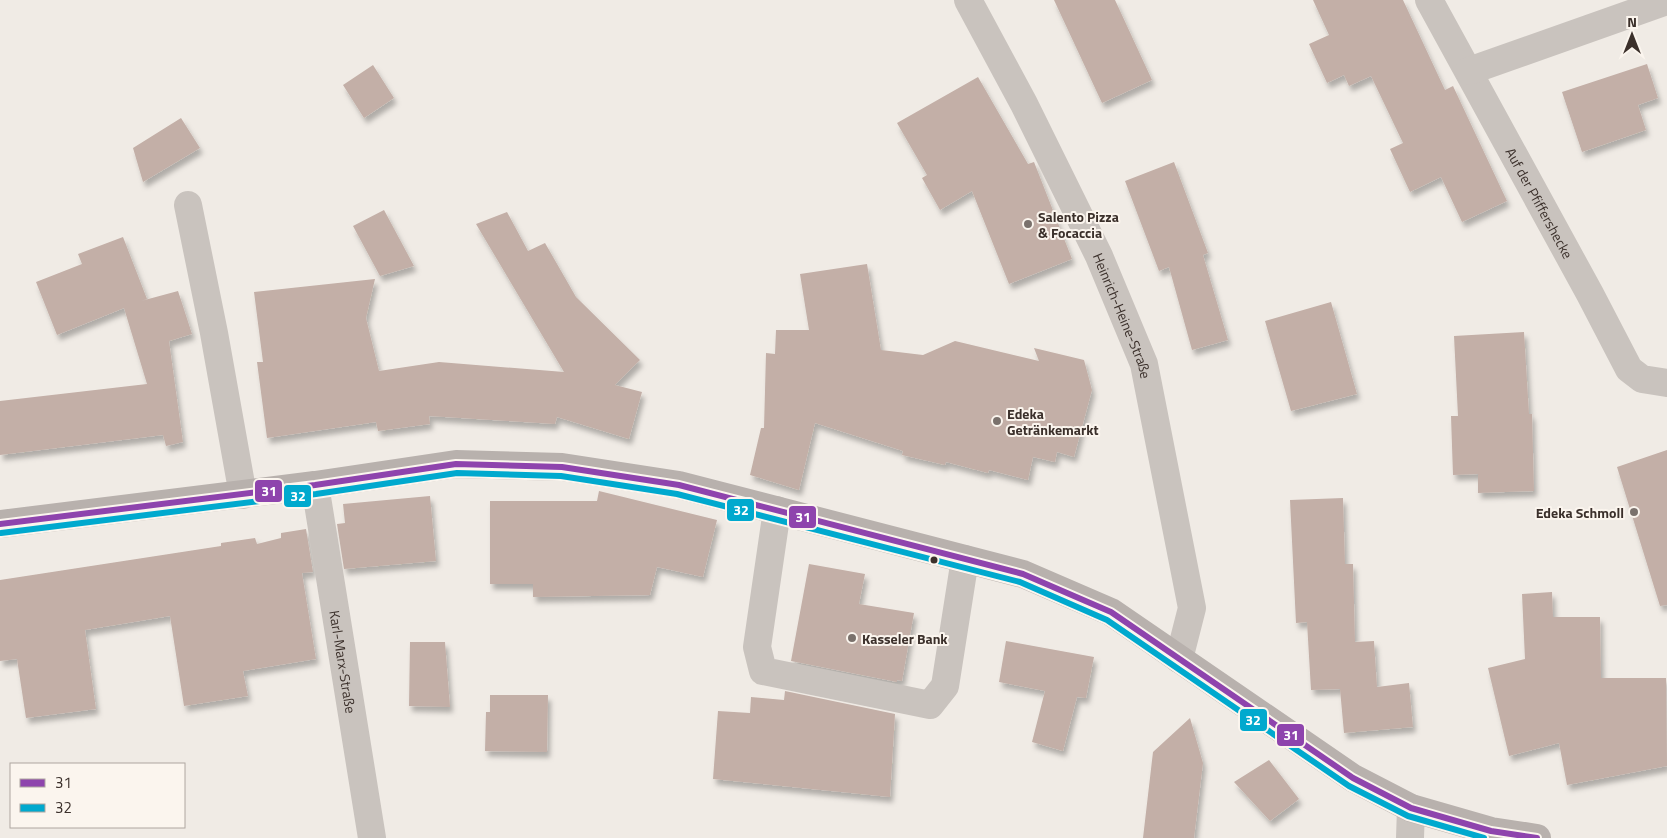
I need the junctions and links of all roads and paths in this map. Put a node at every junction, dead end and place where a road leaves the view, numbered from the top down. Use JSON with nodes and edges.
{"nodes":[{"id":1,"x":968,"y":0,"type":"edge"},
{"id":2,"x":1429,"y":0,"type":"edge"},
{"id":3,"x":1667,"y":2,"type":"edge"},
{"id":4,"x":1470,"y":71,"type":"junction"},
{"id":5,"x":188,"y":205,"type":"dead end"},
{"id":6,"x":1667,"y":383,"type":"edge"},
{"id":7,"x":315,"y":486,"type":"junction"},
{"id":8,"x":242,"y":494,"type":"junction"},
{"id":9,"x":777,"y":510,"type":"junction"},
{"id":10,"x":0,"y":524,"type":"edge"},
{"id":11,"x":965,"y":559,"type":"junction"},
{"id":12,"x":1179,"y":658,"type":"junction"},
{"id":13,"x":1411,"y":808,"type":"junction"},
{"id":14,"x":372,"y":838,"type":"edge"},
{"id":15,"x":1410,"y":838,"type":"edge"},
{"id":16,"x":1537,"y":838,"type":"edge"}],
"edges":[{"from":1,"to":12,"type":"street","name":"Heinrich-Heine-Straße"},
{"from":2,"to":4,"type":"street","name":"Auf der Pfiffershecke"},
{"from":3,"to":4,"type":"street"},
{"from":4,"to":6,"type":"street","name":"Auf der Pfiffershecke"},
{"from":5,"to":8,"type":"street"},
{"from":7,"to":8,"type":"main road"},
{"from":7,"to":9,"type":"main road"},
{"from":7,"to":14,"type":"street","name":"Karl-Marx-Straße"},
{"from":8,"to":10,"type":"main road"},
{"from":9,"to":11,"type":"main road"},
{"from":9,"to":11,"type":"street"},
{"from":11,"to":12,"type":"main road"},
{"from":12,"to":13,"type":"main road"},
{"from":13,"to":15,"type":"street"},
{"from":13,"to":16,"type":"main road"}]}
